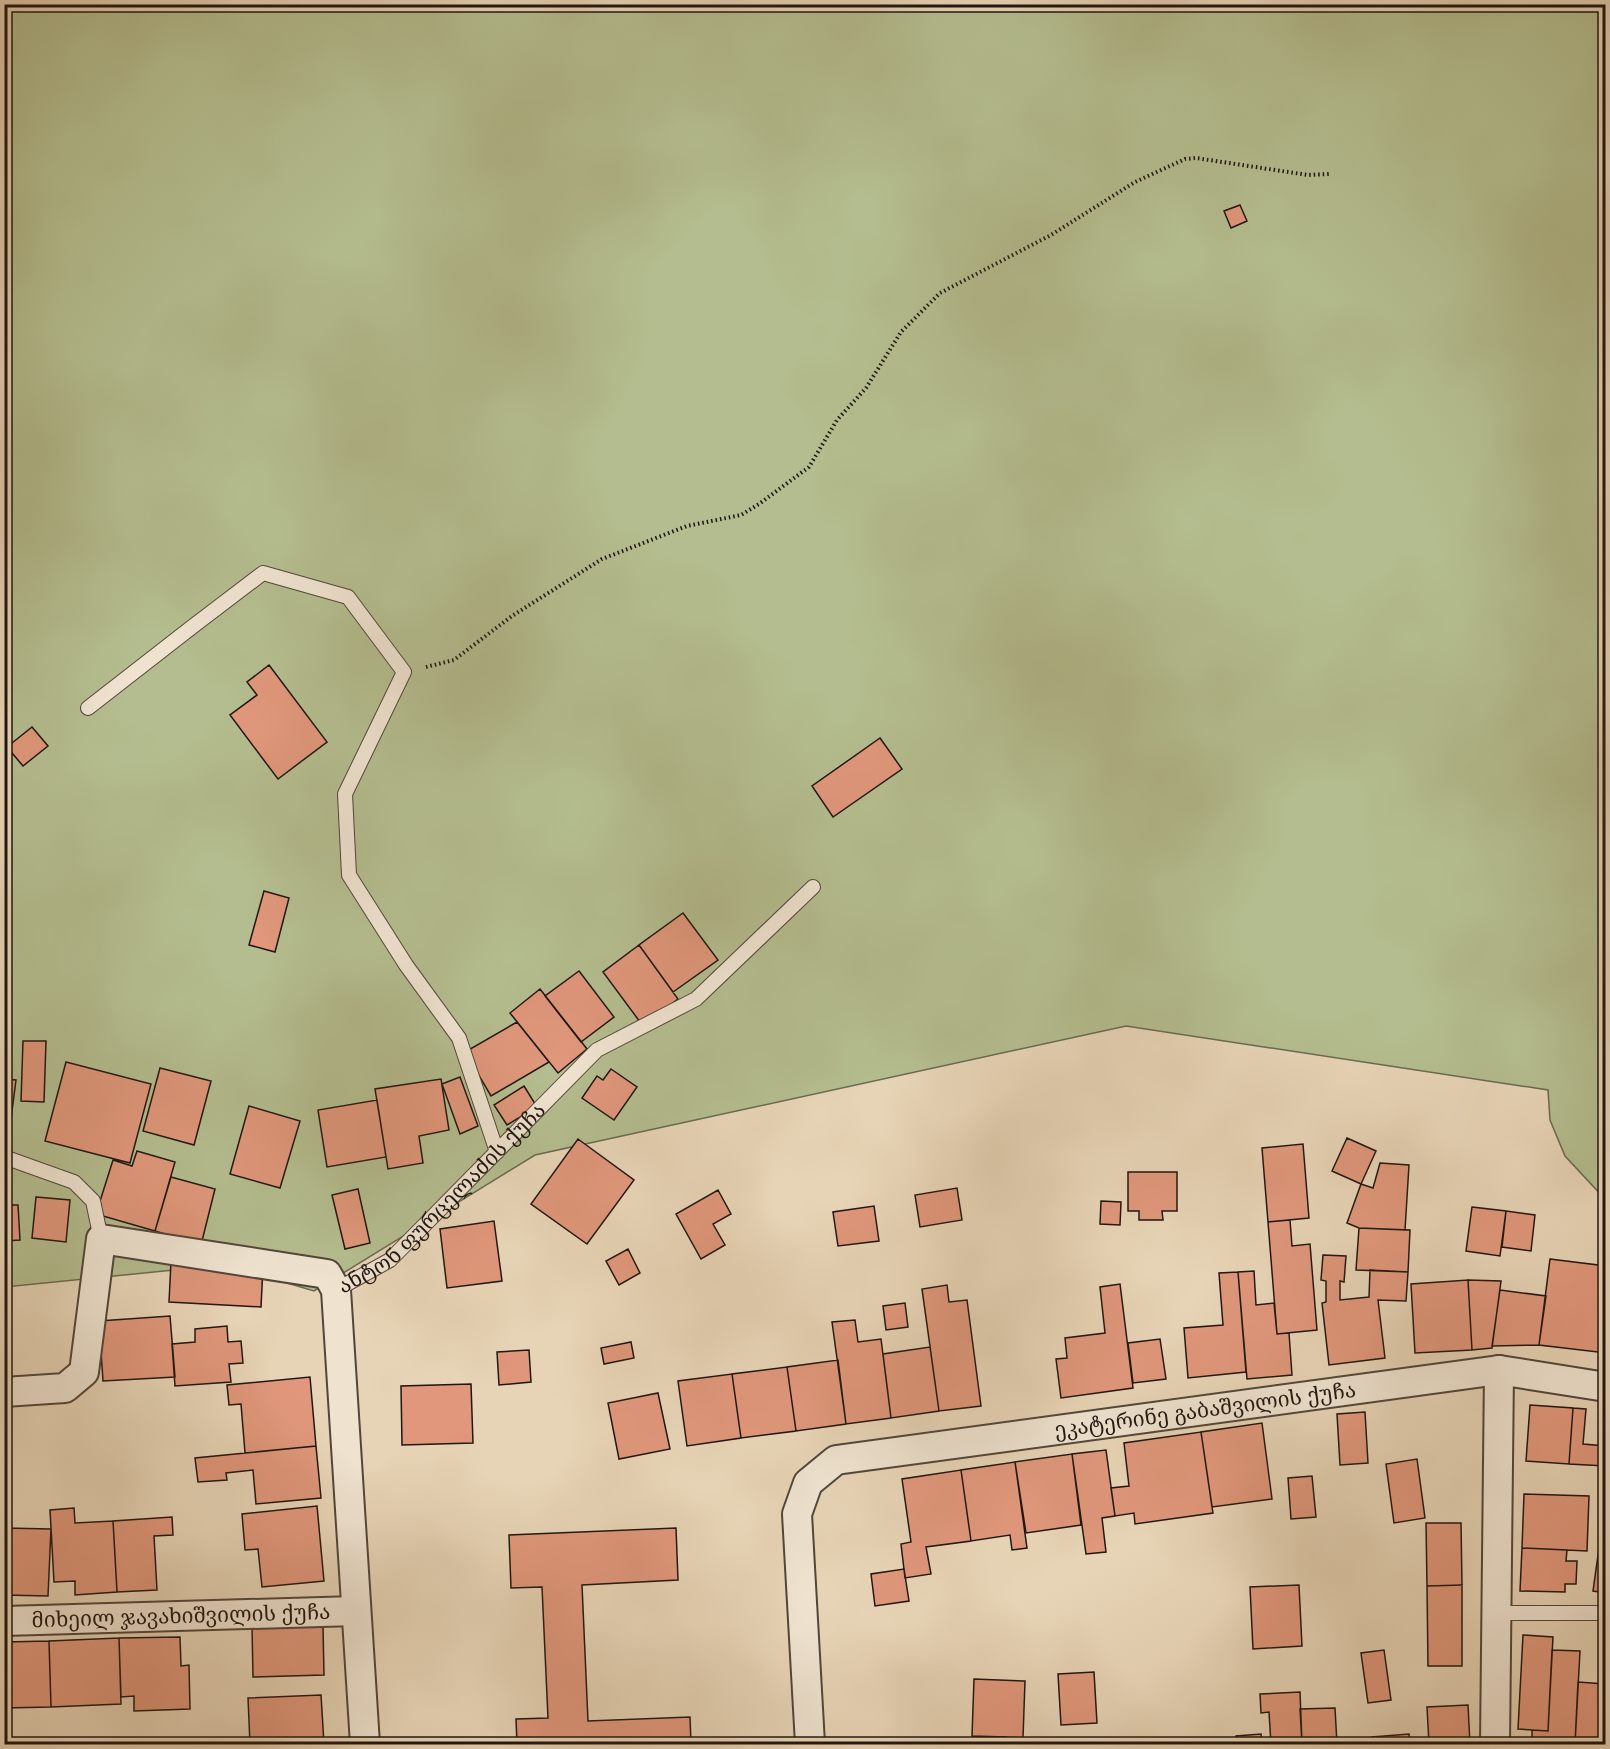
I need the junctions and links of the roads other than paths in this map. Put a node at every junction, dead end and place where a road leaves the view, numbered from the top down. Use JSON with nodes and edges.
{"nodes":[{"id":1,"x":88,"y":708,"type":"dead end"},
{"id":2,"x":813,"y":887,"type":"dead end"},
{"id":3,"x":497,"y":1152,"type":"junction"},
{"id":4,"x":4,"y":1157,"type":"edge"},
{"id":5,"x":101,"y":1239,"type":"junction"},
{"id":6,"x":336,"y":1290,"type":"junction"},
{"id":7,"x":1499,"y":1370,"type":"junction"},
{"id":8,"x":1605,"y":1388,"type":"edge"},
{"id":9,"x":4,"y":1392,"type":"edge"},
{"id":10,"x":356,"y":1611,"type":"junction"},
{"id":11,"x":1497,"y":1613,"type":"junction"},
{"id":12,"x":1605,"y":1613,"type":"edge"},
{"id":13,"x":4,"y":1621,"type":"edge"},
{"id":14,"x":365,"y":1744,"type":"edge"},
{"id":15,"x":810,"y":1744,"type":"edge"},
{"id":16,"x":1495,"y":1744,"type":"edge"}],
"edges":[{"from":1,"to":3,"type":"lane"},
{"from":2,"to":3,"type":"lane","name":"ანტონ ფურცელაძის ქუჩა"},
{"from":3,"to":6,"type":"lane","name":"ანტონ ფურცელაძის ქუჩა"},
{"from":4,"to":5,"type":"lane"},
{"from":5,"to":6,"type":"street"},
{"from":5,"to":9,"type":"street"},
{"from":6,"to":10,"type":"street","name":"ანტონ ფურცელაძის ქუჩა"},
{"from":7,"to":8,"type":"street","name":"ეკატერინე გაბაშვილის ქუჩა"},
{"from":7,"to":11,"type":"street"},
{"from":7,"to":15,"type":"street","name":"ეკატერინე გაბაშვილის ქუჩა"},
{"from":10,"to":13,"type":"street","name":"მიხეილ ჯავახიშვილის ქუჩა"},
{"from":10,"to":14,"type":"street","name":"ანტონ ფურცელაძის ქუჩა"},
{"from":11,"to":12,"type":"lane"},
{"from":11,"to":16,"type":"street"}]}
